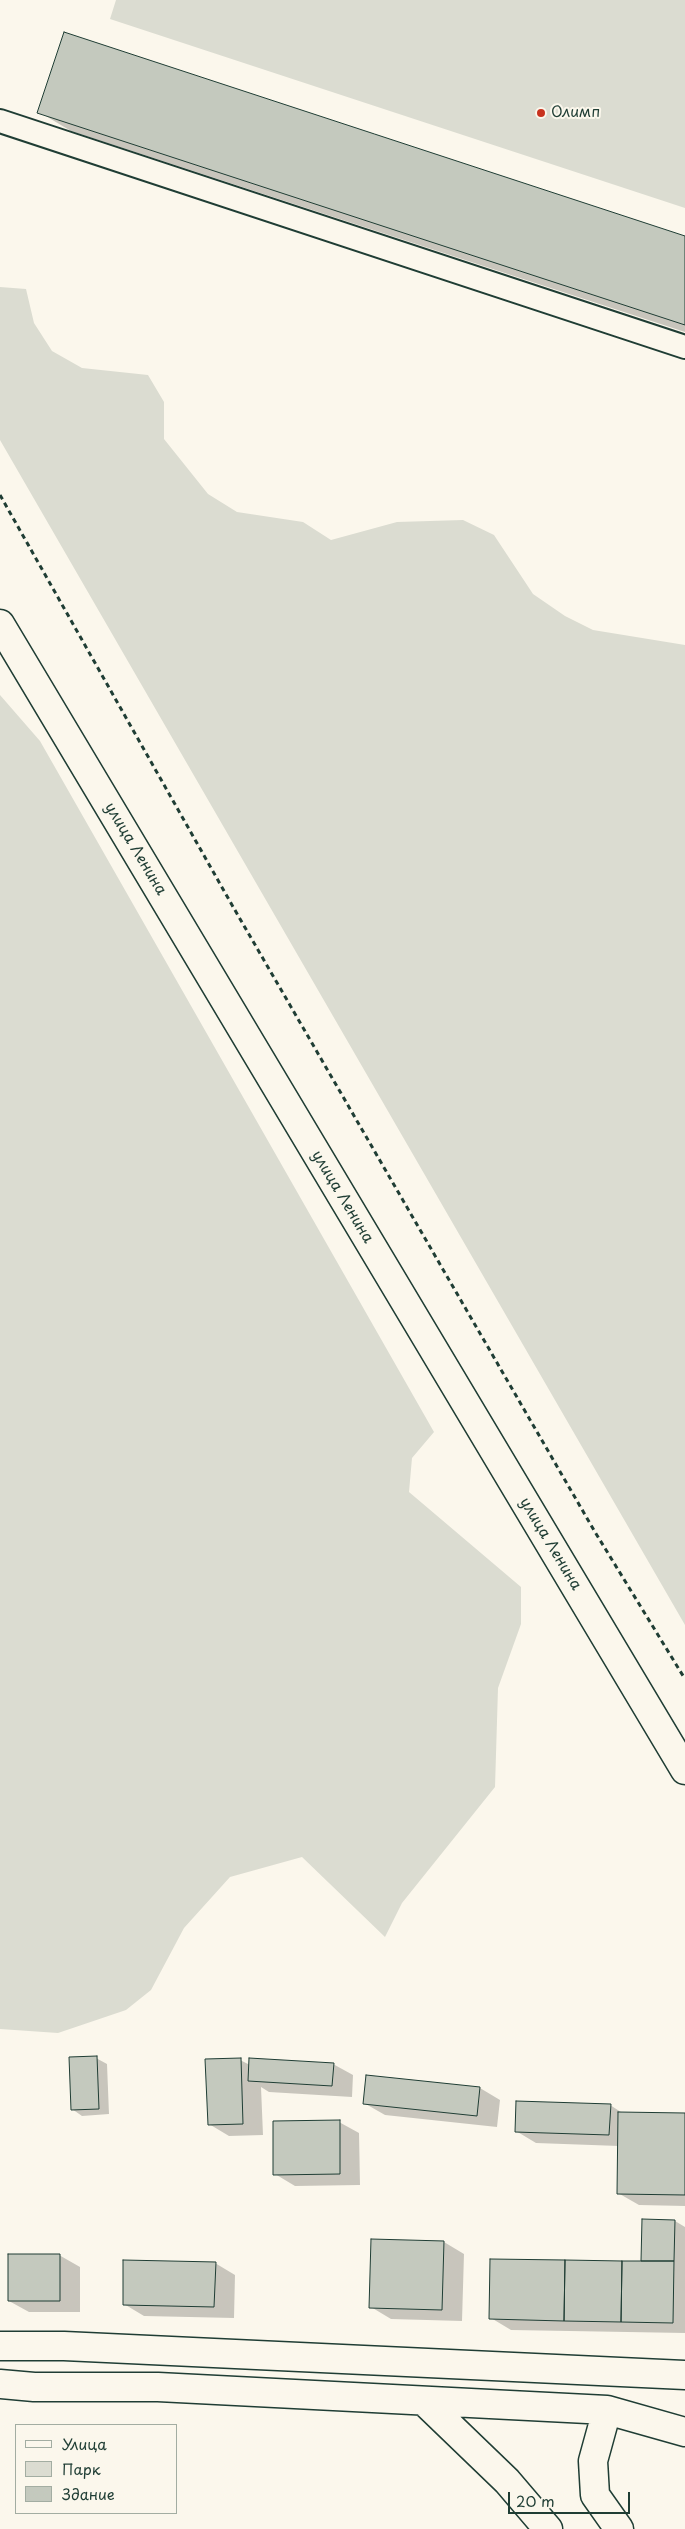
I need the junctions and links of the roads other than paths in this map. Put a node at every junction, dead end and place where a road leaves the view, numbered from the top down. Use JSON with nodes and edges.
{"nodes":[{"id":1,"x":0,"y":121,"type":"edge"},
{"id":2,"x":685,"y":347,"type":"edge"},
{"id":3,"x":0,"y":624,"type":"edge"},
{"id":4,"x":685,"y":1770,"type":"edge"},
{"id":5,"x":0,"y":2346,"type":"edge"},
{"id":6,"x":685,"y":2375,"type":"edge"},
{"id":7,"x":0,"y":2384,"type":"edge"},
{"id":8,"x":425,"y":2402,"type":"junction"},
{"id":9,"x":607,"y":2410,"type":"junction"},
{"id":10,"x":685,"y":2432,"type":"edge"},
{"id":11,"x":548,"y":2529,"type":"edge"},
{"id":12,"x":619,"y":2529,"type":"edge"}],
"edges":[{"from":1,"to":2,"type":"lane"},
{"from":3,"to":4,"type":"street","name":"улица Ленина"},
{"from":5,"to":6,"type":"street"},
{"from":7,"to":8,"type":"street"},
{"from":8,"to":9,"type":"street"},
{"from":8,"to":11,"type":"street"},
{"from":9,"to":10,"type":"street"},
{"from":9,"to":12,"type":"street"}]}
